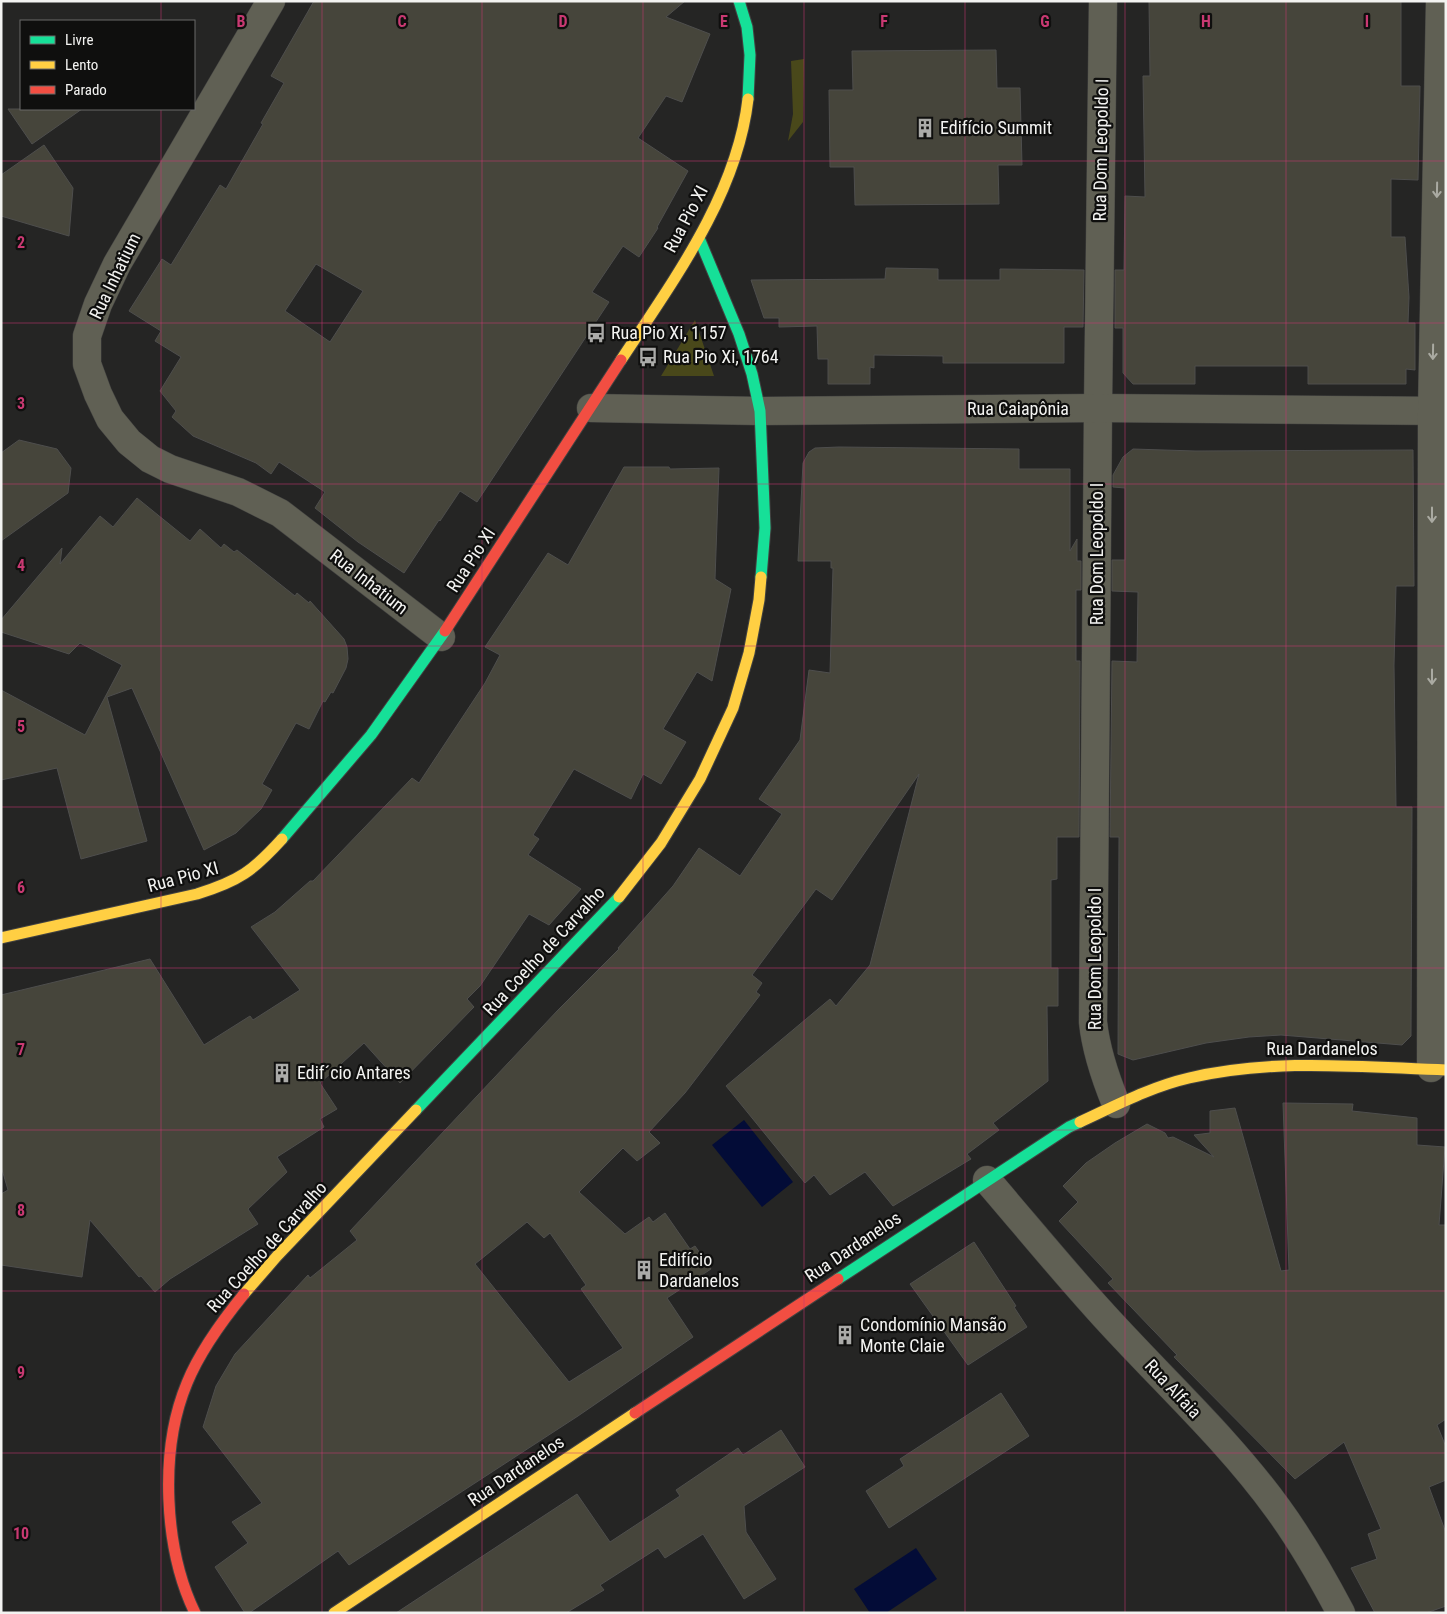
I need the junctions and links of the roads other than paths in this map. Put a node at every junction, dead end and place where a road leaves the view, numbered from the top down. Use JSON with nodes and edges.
{"nodes":[{"id":1,"x":271,"y":1,"type":"edge"},
{"id":2,"x":738,"y":1,"type":"edge"},
{"id":3,"x":1103,"y":1,"type":"edge"},
{"id":4,"x":1440,"y":1,"type":"edge"},
{"id":5,"x":699,"y":238,"type":"junction"},
{"id":6,"x":591,"y":408,"type":"junction"},
{"id":7,"x":1098,"y":408,"type":"junction"},
{"id":8,"x":760,"y":410,"type":"junction"},
{"id":9,"x":1439,"y":411,"type":"edge"},
{"id":10,"x":441,"y":637,"type":"junction"},
{"id":11,"x":1,"y":938,"type":"edge"},
{"id":12,"x":1438,"y":1069,"type":"edge"},
{"id":13,"x":1116,"y":1104,"type":"junction"},
{"id":14,"x":987,"y":1180,"type":"junction"},
{"id":15,"x":195,"y":1613,"type":"edge"},
{"id":16,"x":334,"y":1613,"type":"edge"},
{"id":17,"x":1341,"y":1613,"type":"edge"}],
"edges":[{"from":1,"to":10,"type":"street","name":"Rua Inhatium"},
{"from":2,"to":5,"type":"street","name":"Rua Pio XI"},
{"from":3,"to":7,"type":"street","name":"Rua Dom Leopoldo I"},
{"from":4,"to":9,"type":"street","one_way":true},
{"from":5,"to":6,"type":"street","name":"Rua Pio XI"},
{"from":5,"to":8,"type":"street","name":"Rua Coelho de Carvalho"},
{"from":6,"to":8,"type":"street","name":"Rua Caiapônia"},
{"from":6,"to":10,"type":"street","name":"Rua Pio XI"},
{"from":7,"to":8,"type":"street","name":"Rua Caiapônia"},
{"from":7,"to":9,"type":"street","name":"Rua Caiapônia"},
{"from":7,"to":13,"type":"street","name":"Rua Dom Leopoldo I"},
{"from":8,"to":15,"type":"street","name":"Rua Coelho de Carvalho"},
{"from":9,"to":12,"type":"street","one_way":true},
{"from":10,"to":11,"type":"street","name":"Rua Pio XI"},
{"from":12,"to":13,"type":"street","name":"Rua Dardanelos"},
{"from":13,"to":14,"type":"street","name":"Rua Dardanelos"},
{"from":14,"to":16,"type":"street","name":"Rua Dardanelos"},
{"from":14,"to":17,"type":"street","name":"Rua Alfaia"}]}
